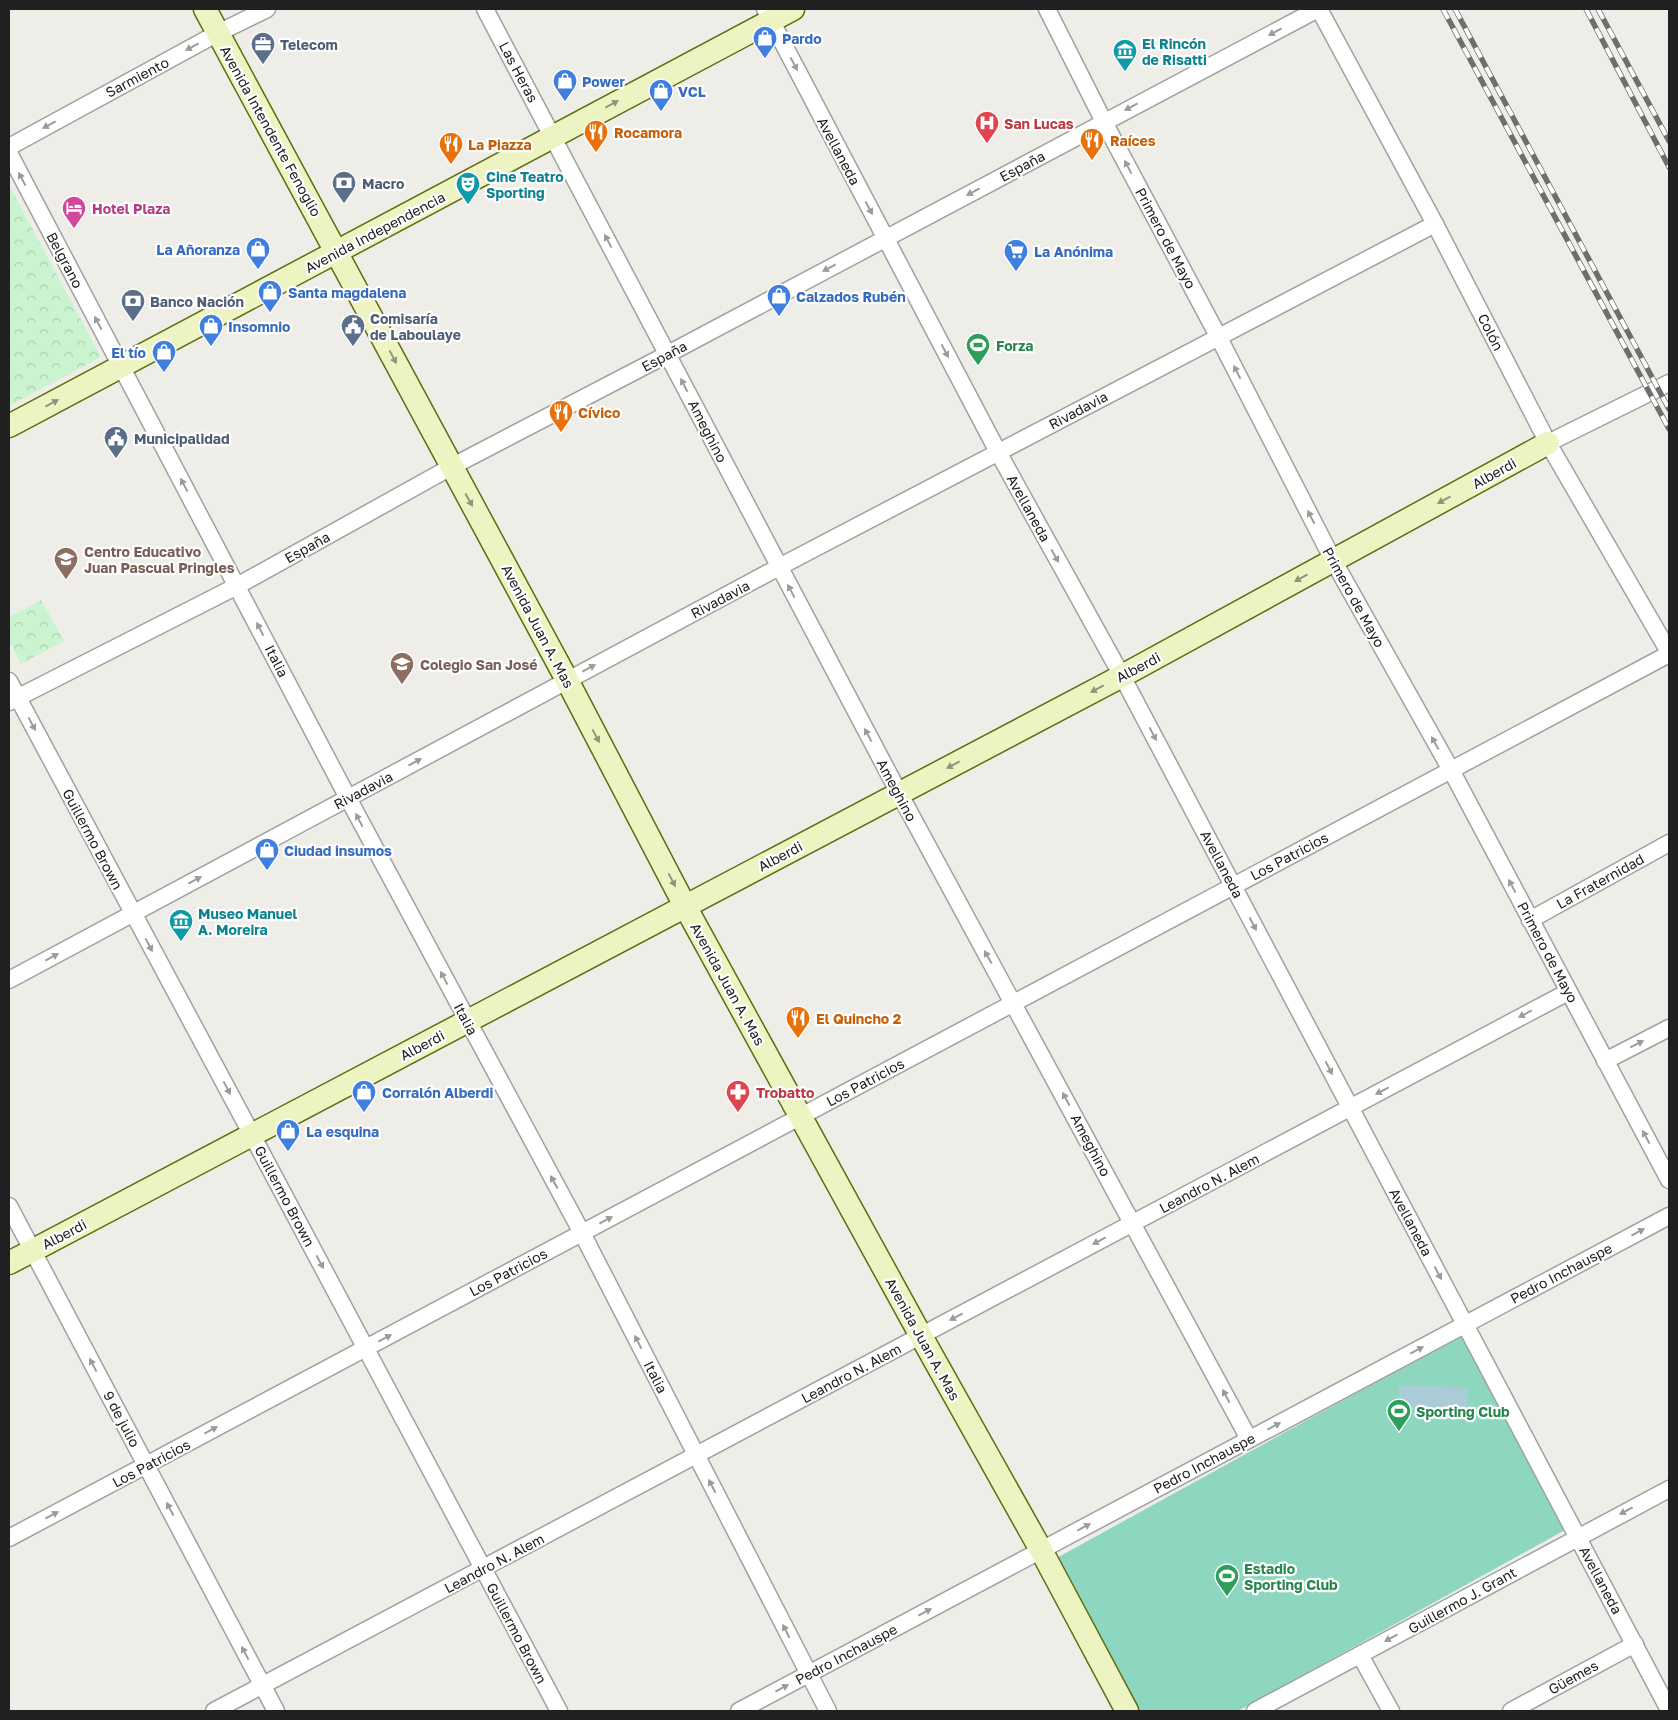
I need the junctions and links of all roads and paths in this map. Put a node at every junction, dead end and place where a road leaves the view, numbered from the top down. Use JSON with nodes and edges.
{"nodes":[{"id":1,"x":205,"y":9,"type":"edge"},
{"id":2,"x":267,"y":9,"type":"edge"},
{"id":3,"x":485,"y":9,"type":"edge"},
{"id":4,"x":793,"y":9,"type":"edge"},
{"id":5,"x":1047,"y":9,"type":"edge"},
{"id":6,"x":1318,"y":9,"type":"edge"},
{"id":7,"x":768,"y":15,"type":"edge"},
{"id":8,"x":218,"y":33,"type":"junction"},
{"id":9,"x":1104,"y":122,"type":"junction"},
{"id":10,"x":552,"y":136,"type":"junction"},
{"id":11,"x":9,"y":146,"type":"edge"},
{"id":12,"x":9,"y":153,"type":"edge"},
{"id":13,"x":1435,"y":224,"type":"junction"},
{"id":14,"x":885,"y":239,"type":"junction"},
{"id":15,"x":337,"y":252,"type":"junction"},
{"id":16,"x":1218,"y":336,"type":"junction"},
{"id":17,"x":668,"y":354,"type":"junction"},
{"id":18,"x":121,"y":366,"type":"junction"},
{"id":19,"x":1669,"y":383,"type":"edge"},
{"id":20,"x":9,"y":426,"type":"edge"},
{"id":21,"x":1548,"y":444,"type":"junction"},
{"id":22,"x":998,"y":452,"type":"junction"},
{"id":23,"x":451,"y":467,"type":"junction"},
{"id":24,"x":1333,"y":560,"type":"junction"},
{"id":25,"x":779,"y":567,"type":"junction"},
{"id":26,"x":237,"y":586,"type":"junction"},
{"id":27,"x":1669,"y":653,"type":"edge"},
{"id":28,"x":1122,"y":676,"type":"junction"},
{"id":29,"x":567,"y":680,"type":"junction"},
{"id":30,"x":9,"y":681,"type":"edge"},
{"id":31,"x":13,"y":699,"type":"edge"},
{"id":32,"x":1450,"y":770,"type":"junction"},
{"id":33,"x":899,"y":793,"type":"junction"},
{"id":34,"x":348,"y":798,"type":"junction"},
{"id":35,"x":1669,"y":843,"type":"edge"},
{"id":36,"x":1233,"y":886,"type":"junction"},
{"id":37,"x":685,"y":906,"type":"junction"},
{"id":38,"x":132,"y":913,"type":"junction"},
{"id":39,"x":1530,"y":920,"type":"junction"},
{"id":40,"x":9,"y":980,"type":"edge"},
{"id":41,"x":1568,"y":992,"type":"junction"},
{"id":42,"x":1014,"y":1003,"type":"junction"},
{"id":43,"x":467,"y":1022,"type":"junction"},
{"id":44,"x":1669,"y":1028,"type":"edge"},
{"id":45,"x":1605,"y":1061,"type":"junction"},
{"id":46,"x":1349,"y":1108,"type":"junction"},
{"id":47,"x":800,"y":1116,"type":"junction"},
{"id":48,"x":252,"y":1135,"type":"junction"},
{"id":49,"x":1669,"y":1180,"type":"edge"},
{"id":50,"x":9,"y":1206,"type":"edge"},
{"id":51,"x":1669,"y":1216,"type":"edge"},
{"id":52,"x":1133,"y":1223,"type":"junction"},
{"id":53,"x":582,"y":1233,"type":"junction"},
{"id":54,"x":32,"y":1251,"type":"junction"},
{"id":55,"x":9,"y":1263,"type":"edge"},
{"id":56,"x":1466,"y":1324,"type":"junction"},
{"id":57,"x":921,"y":1336,"type":"junction"},
{"id":58,"x":365,"y":1348,"type":"junction"},
{"id":59,"x":1249,"y":1439,"type":"junction"},
{"id":60,"x":696,"y":1455,"type":"junction"},
{"id":61,"x":146,"y":1465,"type":"junction"},
{"id":62,"x":1669,"y":1489,"type":"edge"},
{"id":63,"x":1578,"y":1536,"type":"junction"},
{"id":64,"x":9,"y":1538,"type":"edge"},
{"id":65,"x":1041,"y":1550,"type":"junction"},
{"id":66,"x":482,"y":1569,"type":"junction"},
{"id":67,"x":1634,"y":1644,"type":"junction"},
{"id":68,"x":1360,"y":1655,"type":"junction"},
{"id":69,"x":809,"y":1674,"type":"junction"},
{"id":70,"x":262,"y":1686,"type":"junction"},
{"id":71,"x":1669,"y":1710,"type":"edge"},
{"id":72,"x":214,"y":1711,"type":"edge"},
{"id":73,"x":276,"y":1711,"type":"edge"},
{"id":74,"x":559,"y":1711,"type":"edge"},
{"id":75,"x":739,"y":1711,"type":"edge"},
{"id":76,"x":828,"y":1711,"type":"edge"},
{"id":77,"x":1127,"y":1711,"type":"edge"},
{"id":78,"x":1255,"y":1711,"type":"edge"},
{"id":79,"x":1391,"y":1711,"type":"edge"},
{"id":80,"x":1511,"y":1711,"type":"edge"}],
"edges":[{"from":1,"to":8,"type":"main road","name":"Avenida Intendente Fenoglio"},
{"from":2,"to":8,"type":"street","name":"Sarmiento"},
{"from":3,"to":10,"type":"street","name":"Las Heras"},
{"from":4,"to":7,"type":"main road","name":"Avenida Independencia"},
{"from":5,"to":9,"type":"street","name":"Primero de Mayo"},
{"from":6,"to":9,"type":"street","name":"España","one_way":true},
{"from":6,"to":13,"type":"street","name":"Colón"},
{"from":10,"to":7,"type":"main road","name":"Avenida Independencia","one_way":true},
{"from":7,"to":14,"type":"street","name":"Avellaneda","one_way":true},
{"from":8,"to":11,"type":"street","name":"Sarmiento","one_way":true},
{"from":8,"to":15,"type":"main road","name":"Avenida Intendente Fenoglio"},
{"from":9,"to":14,"type":"street","name":"España","one_way":true},
{"from":16,"to":9,"type":"street","name":"Primero de Mayo","one_way":true},
{"from":10,"to":15,"type":"main road","name":"Avenida Independencia"},
{"from":17,"to":10,"type":"street","name":"Ameghino","one_way":true},
{"from":18,"to":12,"type":"street","name":"Belgrano","one_way":true},
{"from":13,"to":16,"type":"street","name":"Rivadavia"},
{"from":13,"to":21,"type":"street","name":"Colón"},
{"from":14,"to":17,"type":"street","name":"España","one_way":true},
{"from":14,"to":22,"type":"street","name":"Avellaneda","one_way":true},
{"from":15,"to":18,"type":"main road","name":"Avenida Independencia"},
{"from":15,"to":23,"type":"main road","name":"Avenida Juan A. Mas","one_way":true},
{"from":16,"to":22,"type":"street","name":"Rivadavia"},
{"from":24,"to":16,"type":"street","name":"Primero de Mayo","one_way":true},
{"from":17,"to":23,"type":"street","name":"España"},
{"from":25,"to":17,"type":"street","name":"Ameghino","one_way":true},
{"from":20,"to":18,"type":"main road","name":"Avenida Independencia","one_way":true},
{"from":26,"to":18,"type":"street","name":"Italia","one_way":true},
{"from":19,"to":21,"type":"street"},
{"from":21,"to":24,"type":"main road","name":"Alberdi","one_way":true},
{"from":21,"to":27,"type":"street","name":"Colón"},
{"from":22,"to":25,"type":"street","name":"Rivadavia"},
{"from":22,"to":28,"type":"street","name":"Avellaneda","one_way":true},
{"from":23,"to":26,"type":"street","name":"España"},
{"from":23,"to":29,"type":"main road","name":"Avenida Juan A. Mas","one_way":true},
{"from":24,"to":28,"type":"main road","name":"Alberdi","one_way":true},
{"from":32,"to":24,"type":"street","name":"Primero de Mayo","one_way":true},
{"from":29,"to":25,"type":"street","name":"Rivadavia","one_way":true},
{"from":33,"to":25,"type":"street","name":"Ameghino","one_way":true},
{"from":26,"to":31,"type":"street","name":"España"},
{"from":34,"to":26,"type":"street","name":"Italia","one_way":true},
{"from":27,"to":32,"type":"street","name":"Los Patricios"},
{"from":28,"to":33,"type":"main road","name":"Alberdi","one_way":true},
{"from":28,"to":36,"type":"street","name":"Avellaneda","one_way":true},
{"from":34,"to":29,"type":"street","name":"Rivadavia","one_way":true},
{"from":29,"to":37,"type":"main road","name":"Avenida Juan A. Mas","one_way":true},
{"from":30,"to":31,"type":"street","name":"Guillermo Brown"},
{"from":31,"to":38,"type":"street","name":"Guillermo Brown","one_way":true},
{"from":32,"to":36,"type":"street","name":"Los Patricios"},
{"from":39,"to":32,"type":"street","name":"Primero de Mayo","one_way":true},
{"from":33,"to":37,"type":"main road","name":"Alberdi"},
{"from":42,"to":33,"type":"street","name":"Ameghino","one_way":true},
{"from":38,"to":34,"type":"street","name":"Rivadavia","one_way":true},
{"from":43,"to":34,"type":"street","name":"Italia","one_way":true},
{"from":35,"to":39,"type":"street","name":"La Fraternidad"},
{"from":36,"to":42,"type":"street","name":"Los Patricios"},
{"from":36,"to":46,"type":"street","name":"Avellaneda","one_way":true},
{"from":37,"to":43,"type":"main road","name":"Alberdi"},
{"from":37,"to":47,"type":"main road","name":"Avenida Juan A. Mas"},
{"from":40,"to":38,"type":"street","name":"Rivadavia","one_way":true},
{"from":38,"to":48,"type":"street","name":"Guillermo Brown","one_way":true},
{"from":39,"to":41,"type":"street","name":"Primero de Mayo"},
{"from":41,"to":45,"type":"street","name":"Primero de Mayo"},
{"from":41,"to":46,"type":"street","name":"Leandro N. Alem","one_way":true},
{"from":42,"to":47,"type":"street","name":"Los Patricios"},
{"from":52,"to":42,"type":"street","name":"Ameghino","one_way":true},
{"from":43,"to":48,"type":"main road","name":"Alberdi"},
{"from":53,"to":43,"type":"street","name":"Italia","one_way":true},
{"from":45,"to":44,"type":"street","one_way":true},
{"from":49,"to":45,"type":"street","name":"Primero de Mayo","one_way":true},
{"from":46,"to":52,"type":"street","name":"Leandro N. Alem"},
{"from":46,"to":56,"type":"street","name":"Avellaneda","one_way":true},
{"from":53,"to":47,"type":"street","name":"Los Patricios","one_way":true},
{"from":47,"to":57,"type":"main road","name":"Avenida Juan A. Mas"},
{"from":48,"to":54,"type":"main road","name":"Alberdi"},
{"from":48,"to":58,"type":"street","name":"Guillermo Brown","one_way":true},
{"from":50,"to":54,"type":"street","name":"9 de julio"},
{"from":56,"to":51,"type":"street","name":"Pedro Inchauspe","one_way":true},
{"from":52,"to":57,"type":"street","name":"Leandro N. Alem","one_way":true},
{"from":59,"to":52,"type":"street","name":"Ameghino","one_way":true},
{"from":58,"to":53,"type":"street","name":"Los Patricios","one_way":true},
{"from":60,"to":53,"type":"street","name":"Italia","one_way":true},
{"from":54,"to":55,"type":"main road","name":"Alberdi"},
{"from":61,"to":54,"type":"street","name":"9 de julio","one_way":true},
{"from":59,"to":56,"type":"street","name":"Pedro Inchauspe","one_way":true},
{"from":56,"to":63,"type":"street","name":"Avellaneda"},
{"from":57,"to":60,"type":"street","name":"Leandro N. Alem"},
{"from":57,"to":65,"type":"main road","name":"Avenida Juan A. Mas"},
{"from":61,"to":58,"type":"street","name":"Los Patricios","one_way":true},
{"from":58,"to":66,"type":"street","name":"Guillermo Brown"},
{"from":65,"to":59,"type":"street","name":"Pedro Inchauspe","one_way":true},
{"from":60,"to":66,"type":"street","name":"Leandro N. Alem"},
{"from":69,"to":60,"type":"street","name":"Italia","one_way":true},
{"from":64,"to":61,"type":"street","name":"Los Patricios","one_way":true},
{"from":70,"to":61,"type":"street","name":"9 de julio","one_way":true},
{"from":62,"to":63,"type":"street","name":"Guillermo J. Grant","one_way":true},
{"from":63,"to":67,"type":"street","name":"Avellaneda"},
{"from":63,"to":68,"type":"street","name":"Guillermo J. Grant","one_way":true},
{"from":69,"to":65,"type":"street","name":"Pedro Inchauspe","one_way":true},
{"from":65,"to":77,"type":"main road","name":"Avenida Juan A. Mas"},
{"from":66,"to":70,"type":"street","name":"Leandro N. Alem"},
{"from":66,"to":74,"type":"street","name":"Guillermo Brown"},
{"from":67,"to":71,"type":"street","name":"Avellaneda"},
{"from":67,"to":80,"type":"street","name":"Güemes"},
{"from":68,"to":78,"type":"street","name":"Guillermo J. Grant"},
{"from":68,"to":79,"type":"street"},
{"from":75,"to":69,"type":"street","name":"Pedro Inchauspe","one_way":true},
{"from":69,"to":76,"type":"street","name":"Italia"},
{"from":70,"to":72,"type":"street","name":"Leandro N. Alem"},
{"from":70,"to":73,"type":"street","name":"9 de julio"}]}
